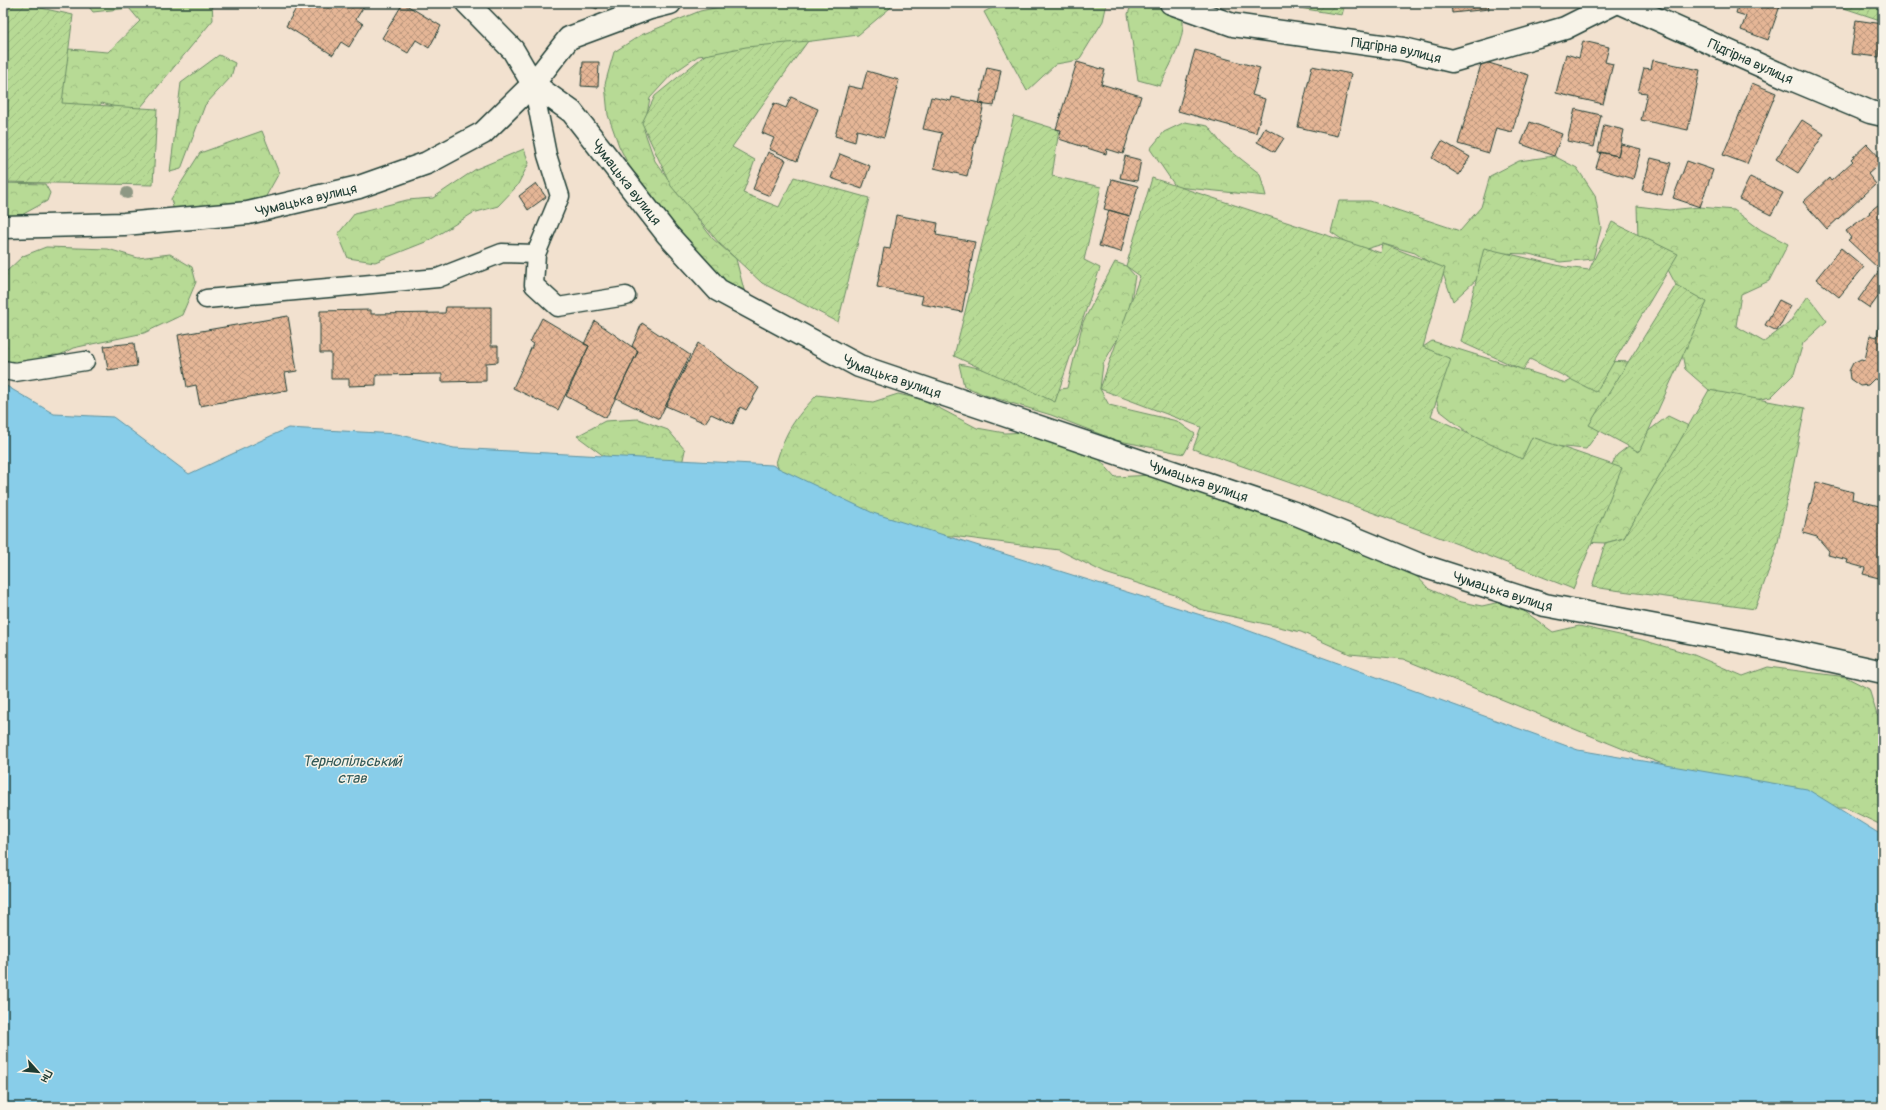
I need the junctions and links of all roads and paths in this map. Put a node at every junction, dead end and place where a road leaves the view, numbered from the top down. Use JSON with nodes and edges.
{"nodes":[{"id":1,"x":467,"y":3,"type":"edge"},
{"id":2,"x":670,"y":3,"type":"edge"},
{"id":3,"x":1171,"y":3,"type":"edge"},
{"id":4,"x":1615,"y":3,"type":"edge"},
{"id":5,"x":1621,"y":3,"type":"edge"},
{"id":6,"x":533,"y":84,"type":"junction"},
{"id":7,"x":1883,"y":114,"type":"edge"},
{"id":8,"x":3,"y":227,"type":"edge"},
{"id":9,"x":536,"y":254,"type":"junction"},
{"id":10,"x":626,"y":296,"type":"dead end"},
{"id":11,"x":206,"y":299,"type":"dead end"},
{"id":12,"x":85,"y":362,"type":"dead end"},
{"id":13,"x":3,"y":370,"type":"edge"},
{"id":14,"x":1883,"y":672,"type":"edge"}],
"edges":[{"from":1,"to":6,"type":"street"},
{"from":2,"to":6,"type":"street"},
{"from":3,"to":4,"type":"street","name":"Підгірна вулиця"},
{"from":5,"to":7,"type":"street","name":"Підгірна вулиця"},
{"from":6,"to":8,"type":"street","name":"Чумацька вулиця"},
{"from":6,"to":9,"type":"lane"},
{"from":6,"to":14,"type":"street","name":"Чумацька вулиця"},
{"from":9,"to":10,"type":"lane"},
{"from":9,"to":11,"type":"lane"},
{"from":12,"to":13,"type":"lane"}]}
